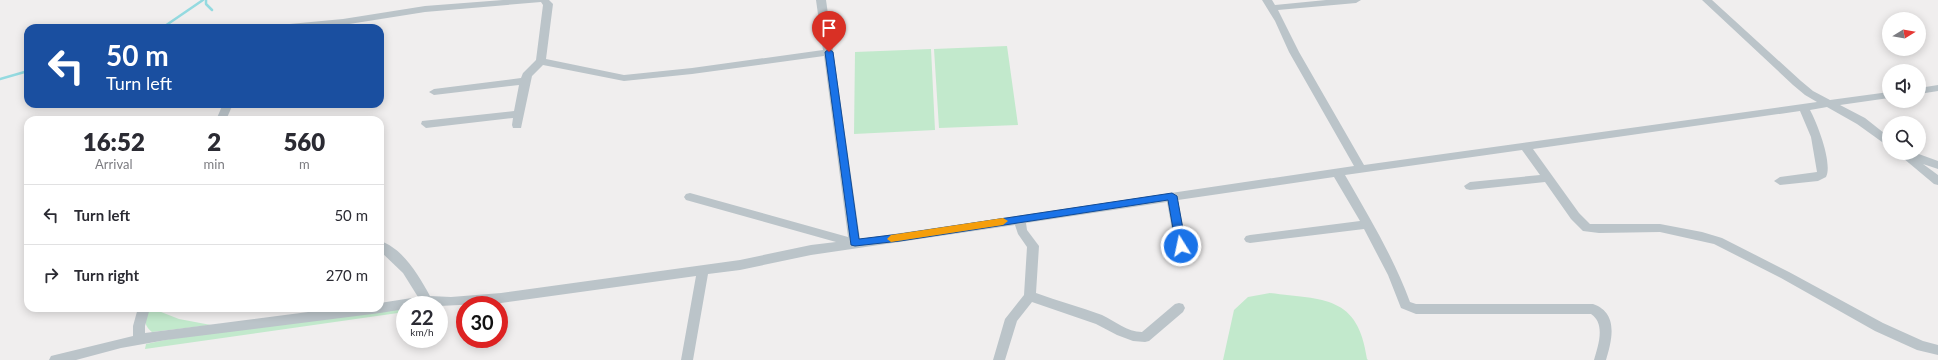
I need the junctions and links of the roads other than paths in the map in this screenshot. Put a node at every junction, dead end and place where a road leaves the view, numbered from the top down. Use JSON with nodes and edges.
{"nodes":[{"id":1,"x":539,"y":0,"type":"edge"},
{"id":2,"x":544,"y":0,"type":"edge"},
{"id":3,"x":821,"y":0,"type":"edge"},
{"id":4,"x":1356,"y":0,"type":"edge"},
{"id":5,"x":1707,"y":0,"type":"edge"},
{"id":6,"x":1269,"y":4,"type":"edge"},
{"id":7,"x":322,"y":24,"type":"edge"},
{"id":8,"x":829,"y":52,"type":"junction"},
{"id":9,"x":541,"y":61,"type":"junction"},
{"id":10,"x":525,"y":81,"type":"junction"},
{"id":11,"x":1938,"y":88,"type":"edge"},
{"id":12,"x":1926,"y":90,"type":"edge"},
{"id":13,"x":434,"y":92,"type":"dead end"},
{"id":14,"x":1882,"y":96,"type":"edge"},
{"id":15,"x":1826,"y":103,"type":"junction"},
{"id":16,"x":1803,"y":107,"type":"junction"},
{"id":17,"x":519,"y":114,"type":"junction"},
{"id":18,"x":426,"y":124,"type":"dead end"},
{"id":19,"x":518,"y":125,"type":"dead end"},
{"id":20,"x":1882,"y":138,"type":"edge"},
{"id":21,"x":1525,"y":146,"type":"junction"},
{"id":22,"x":1912,"y":160,"type":"edge"},
{"id":23,"x":1923,"y":160,"type":"edge"},
{"id":24,"x":1938,"y":165,"type":"edge"},
{"id":25,"x":1361,"y":169,"type":"junction"},
{"id":26,"x":1337,"y":172,"type":"junction"},
{"id":27,"x":1549,"y":178,"type":"junction"},
{"id":28,"x":1780,"y":181,"type":"dead end"},
{"id":29,"x":1938,"y":181,"type":"edge"},
{"id":30,"x":1470,"y":186,"type":"dead end"},
{"id":31,"x":1172,"y":196,"type":"junction"},
{"id":32,"x":690,"y":197,"type":"dead end"},
{"id":33,"x":1018,"y":219,"type":"junction"},
{"id":34,"x":1368,"y":224,"type":"junction"},
{"id":35,"x":1250,"y":239,"type":"dead end"},
{"id":36,"x":855,"y":243,"type":"junction"},
{"id":37,"x":1181,"y":246,"type":"dead end"},
{"id":38,"x":384,"y":248,"type":"edge"},
{"id":39,"x":702,"y":270,"type":"junction"},
{"id":40,"x":424,"y":296,"type":"edge"},
{"id":41,"x":1030,"y":296,"type":"junction"},
{"id":42,"x":448,"y":302,"type":"edge"},
{"id":43,"x":396,"y":305,"type":"edge"},
{"id":44,"x":384,"y":307,"type":"edge"},
{"id":45,"x":1179,"y":308,"type":"dead end"},
{"id":46,"x":143,"y":312,"type":"edge"},
{"id":47,"x":349,"y":312,"type":"edge"},
{"id":48,"x":139,"y":340,"type":"junction"},
{"id":49,"x":1938,"y":350,"type":"edge"},
{"id":50,"x":55,"y":360,"type":"edge"},
{"id":51,"x":687,"y":360,"type":"edge"},
{"id":52,"x":999,"y":360,"type":"edge"},
{"id":53,"x":1600,"y":360,"type":"edge"}],
"edges":[{"from":1,"to":7,"type":"street"},
{"from":2,"to":9,"type":"street"},
{"from":3,"to":8,"type":"street"},
{"from":4,"to":6,"type":"street"},
{"from":5,"to":15,"type":"street"},
{"from":6,"to":25,"type":"street"},
{"from":8,"to":9,"type":"street"},
{"from":8,"to":36,"type":"street"},
{"from":9,"to":10,"type":"street"},
{"from":10,"to":13,"type":"street"},
{"from":10,"to":17,"type":"street"},
{"from":11,"to":12,"type":"street"},
{"from":14,"to":15,"type":"street"},
{"from":15,"to":16,"type":"street"},
{"from":15,"to":20,"type":"street"},
{"from":16,"to":21,"type":"street"},
{"from":16,"to":28,"type":"street"},
{"from":17,"to":18,"type":"street"},
{"from":17,"to":19,"type":"street"},
{"from":21,"to":25,"type":"street"},
{"from":21,"to":27,"type":"street"},
{"from":22,"to":29,"type":"street"},
{"from":23,"to":24,"type":"street"},
{"from":25,"to":26,"type":"street"},
{"from":26,"to":31,"type":"street"},
{"from":26,"to":34,"type":"street"},
{"from":27,"to":30,"type":"street"},
{"from":27,"to":49,"type":"street"},
{"from":31,"to":33,"type":"street"},
{"from":31,"to":37,"type":"street"},
{"from":32,"to":36,"type":"street"},
{"from":33,"to":36,"type":"street"},
{"from":33,"to":41,"type":"street"},
{"from":34,"to":35,"type":"street"},
{"from":34,"to":53,"type":"street"},
{"from":36,"to":39,"type":"street"},
{"from":38,"to":40,"type":"street"},
{"from":39,"to":42,"type":"street"},
{"from":39,"to":51,"type":"street"},
{"from":41,"to":45,"type":"street"},
{"from":41,"to":52,"type":"street"},
{"from":43,"to":44,"type":"street"},
{"from":46,"to":48,"type":"street"},
{"from":47,"to":48,"type":"street"},
{"from":48,"to":50,"type":"street"}]}
